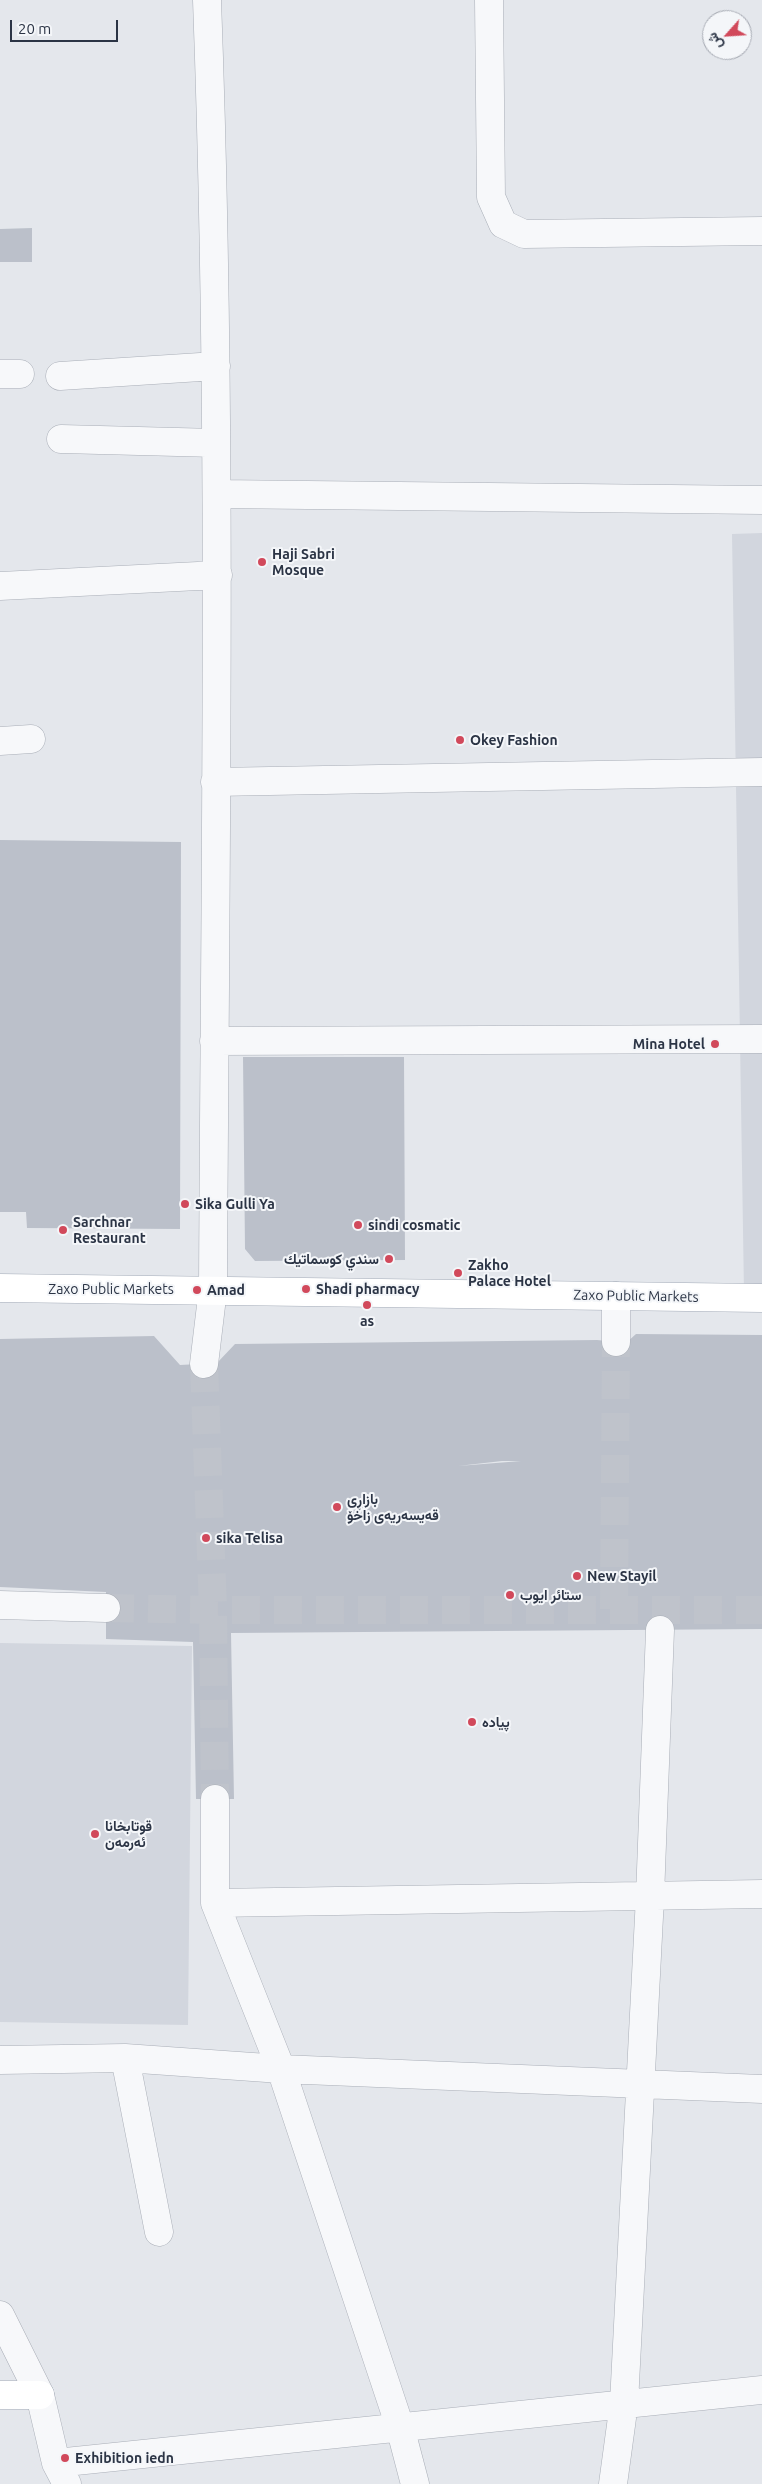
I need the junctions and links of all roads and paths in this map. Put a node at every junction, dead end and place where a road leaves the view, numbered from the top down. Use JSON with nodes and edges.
{"nodes":[{"id":1,"x":207,"y":0,"type":"edge"},
{"id":2,"x":490,"y":0,"type":"edge"},
{"id":3,"x":762,"y":231,"type":"edge"},
{"id":4,"x":216,"y":366,"type":"junction"},
{"id":5,"x":60,"y":376,"type":"dead end"},
{"id":6,"x":61,"y":439,"type":"dead end"},
{"id":7,"x":216,"y":443,"type":"junction"},
{"id":8,"x":217,"y":494,"type":"junction"},
{"id":9,"x":762,"y":500,"type":"edge"},
{"id":10,"x":218,"y":575,"type":"junction"},
{"id":11,"x":0,"y":586,"type":"edge"},
{"id":12,"x":32,"y":740,"type":"dead end"},
{"id":13,"x":0,"y":741,"type":"edge"},
{"id":14,"x":762,"y":772,"type":"edge"},
{"id":15,"x":215,"y":782,"type":"junction"},
{"id":16,"x":762,"y":1038,"type":"edge"},
{"id":17,"x":214,"y":1041,"type":"junction"},
{"id":18,"x":0,"y":1288,"type":"edge"},
{"id":19,"x":213,"y":1289,"type":"junction"},
{"id":20,"x":616,"y":1296,"type":"junction"},
{"id":21,"x":762,"y":1298,"type":"edge"},
{"id":22,"x":616,"y":1342,"type":"tunnel mouth"},
{"id":23,"x":204,"y":1364,"type":"tunnel mouth"},
{"id":24,"x":0,"y":1605,"type":"edge"},
{"id":25,"x":106,"y":1608,"type":"tunnel mouth"},
{"id":26,"x":660,"y":1630,"type":"dead end"},
{"id":27,"x":215,"y":1799,"type":"tunnel mouth"},
{"id":28,"x":762,"y":1894,"type":"edge"},
{"id":29,"x":650,"y":1897,"type":"junction"},
{"id":30,"x":215,"y":1903,"type":"junction"},
{"id":31,"x":125,"y":2058,"type":"junction"},
{"id":32,"x":0,"y":2060,"type":"edge"},
{"id":33,"x":281,"y":2069,"type":"junction"},
{"id":34,"x":640,"y":2084,"type":"junction"},
{"id":35,"x":762,"y":2089,"type":"edge"},
{"id":36,"x":159,"y":2232,"type":"dead end"},
{"id":37,"x":0,"y":2315,"type":"edge"},
{"id":38,"x":762,"y":2390,"type":"edge"},
{"id":39,"x":0,"y":2395,"type":"edge"},
{"id":40,"x":40,"y":2395,"type":"junction"},
{"id":41,"x":624,"y":2403,"type":"junction"},
{"id":42,"x":400,"y":2427,"type":"junction"},
{"id":43,"x":62,"y":2473,"type":"edge"},
{"id":44,"x":415,"y":2484,"type":"edge"},
{"id":45,"x":613,"y":2484,"type":"edge"}],
"edges":[{"from":1,"to":4,"type":"street"},
{"from":2,"to":3,"type":"street"},
{"from":4,"to":5,"type":"street"},
{"from":4,"to":7,"type":"street"},
{"from":6,"to":7,"type":"street"},
{"from":7,"to":8,"type":"street"},
{"from":8,"to":9,"type":"street"},
{"from":8,"to":10,"type":"street"},
{"from":10,"to":11,"type":"street"},
{"from":10,"to":15,"type":"street"},
{"from":12,"to":13,"type":"street"},
{"from":14,"to":15,"type":"street"},
{"from":15,"to":17,"type":"street"},
{"from":16,"to":17,"type":"street"},
{"from":17,"to":19,"type":"street"},
{"from":18,"to":19,"type":"main road","name":"Zaxo Public Markets"},
{"from":19,"to":20,"type":"main road","name":"Zaxo Public Markets"},
{"from":19,"to":23,"type":"street"},
{"from":20,"to":21,"type":"main road","name":"Zaxo Public Markets"},
{"from":20,"to":22,"type":"street"},
{"from":24,"to":25,"type":"street"},
{"from":26,"to":29,"type":"street"},
{"from":27,"to":30,"type":"street"},
{"from":28,"to":29,"type":"street"},
{"from":29,"to":30,"type":"street"},
{"from":29,"to":34,"type":"street"},
{"from":30,"to":33,"type":"street"},
{"from":31,"to":32,"type":"street"},
{"from":31,"to":33,"type":"street"},
{"from":31,"to":36,"type":"street"},
{"from":33,"to":34,"type":"street"},
{"from":33,"to":42,"type":"street"},
{"from":34,"to":35,"type":"street"},
{"from":34,"to":41,"type":"street"},
{"from":37,"to":40,"type":"street"},
{"from":38,"to":41,"type":"street"},
{"from":39,"to":40,"type":"main road"},
{"from":40,"to":43,"type":"street"},
{"from":41,"to":42,"type":"street"},
{"from":41,"to":45,"type":"street"},
{"from":42,"to":43,"type":"street"},
{"from":42,"to":44,"type":"street"}]}
